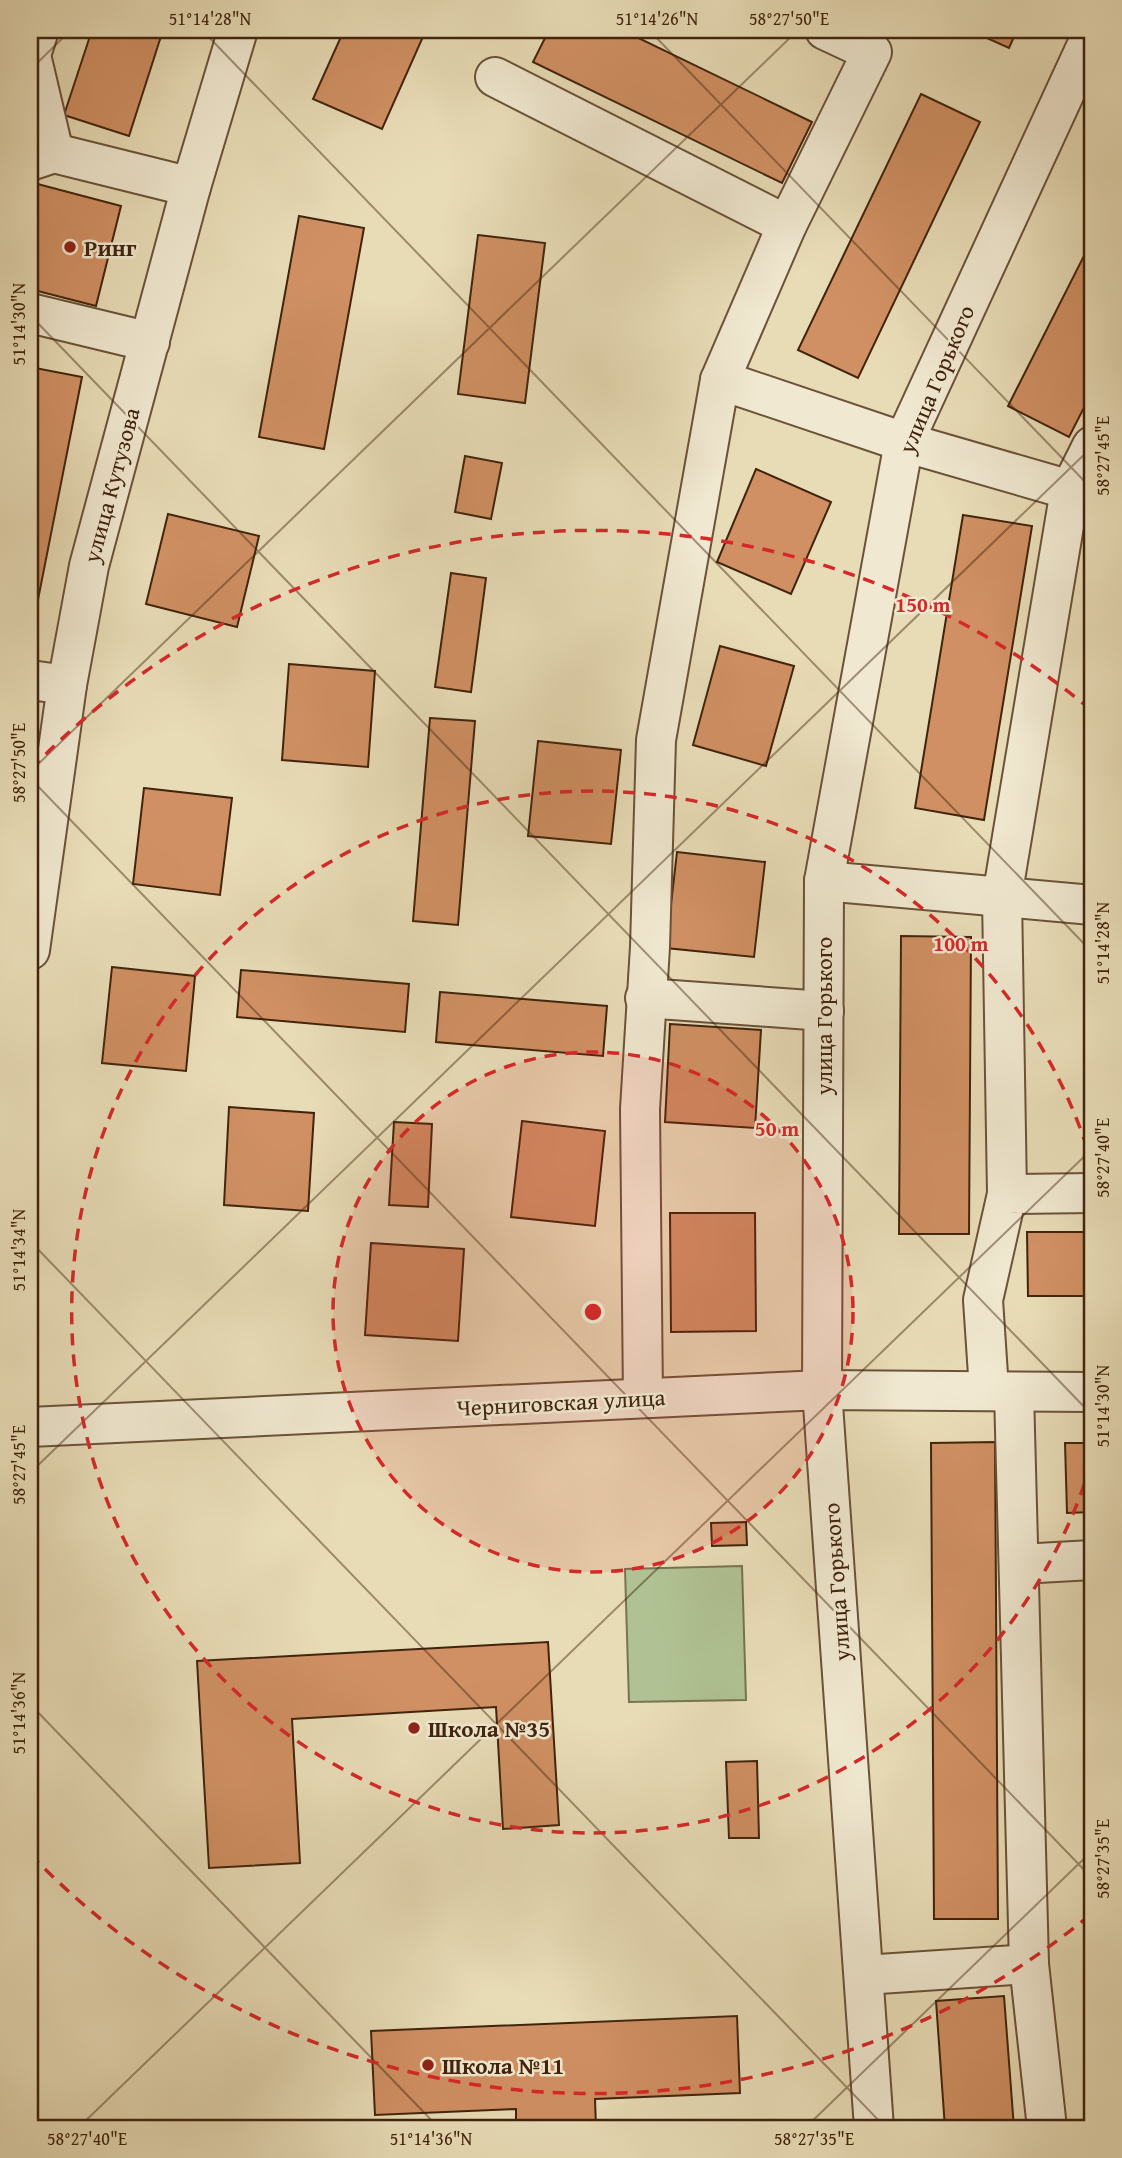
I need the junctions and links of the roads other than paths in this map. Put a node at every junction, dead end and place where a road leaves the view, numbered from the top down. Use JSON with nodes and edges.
{"nodes":[{"id":1,"x":39,"y":30,"type":"edge"},
{"id":2,"x":238,"y":30,"type":"edge"},
{"id":3,"x":825,"y":30,"type":"edge"},
{"id":4,"x":1092,"y":34,"type":"edge"},
{"id":5,"x":495,"y":77,"type":"dead end"},
{"id":6,"x":42,"y":157,"type":"edge"},
{"id":7,"x":191,"y":187,"type":"junction"},
{"id":8,"x":787,"y":225,"type":"junction"},
{"id":9,"x":30,"y":313,"type":"edge"},
{"id":10,"x":150,"y":342,"type":"junction"},
{"id":11,"x":720,"y":380,"type":"junction"},
{"id":12,"x":904,"y":442,"type":"junction"},
{"id":13,"x":1092,"y":446,"type":"edge"},
{"id":14,"x":1081,"y":487,"type":"edge"},
{"id":15,"x":30,"y":680,"type":"edge"},
{"id":16,"x":67,"y":685,"type":"junction"},
{"id":17,"x":824,"y":881,"type":"junction"},
{"id":18,"x":1002,"y":898,"type":"junction"},
{"id":19,"x":1092,"y":905,"type":"edge"},
{"id":20,"x":30,"y":950,"type":"edge"},
{"id":21,"x":645,"y":998,"type":"junction"},
{"id":22,"x":824,"y":1012,"type":"junction"},
{"id":23,"x":1092,"y":1193,"type":"edge"},
{"id":24,"x":1007,"y":1194,"type":"junction"},
{"id":25,"x":822,"y":1390,"type":"junction"},
{"id":26,"x":1001,"y":1391,"type":"junction"},
{"id":27,"x":1092,"y":1392,"type":"edge"},
{"id":28,"x":643,"y":1398,"type":"junction"},
{"id":29,"x":30,"y":1427,"type":"edge"},
{"id":30,"x":1092,"y":1560,"type":"edge"},
{"id":31,"x":1020,"y":1564,"type":"junction"},
{"id":32,"x":1029,"y":1964,"type":"junction"},
{"id":33,"x":864,"y":1975,"type":"junction"},
{"id":34,"x":874,"y":2128,"type":"edge"},
{"id":35,"x":1047,"y":2128,"type":"edge"}],
"edges":[{"from":1,"to":6,"type":"street"},
{"from":2,"to":7,"type":"street","name":"улица Кутузова"},
{"from":3,"to":8,"type":"street"},
{"from":4,"to":12,"type":"street","name":"улица Горького"},
{"from":5,"to":8,"type":"street"},
{"from":6,"to":7,"type":"street"},
{"from":7,"to":10,"type":"street","name":"улица Кутузова"},
{"from":8,"to":11,"type":"street"},
{"from":9,"to":10,"type":"street"},
{"from":10,"to":16,"type":"street","name":"улица Кутузова"},
{"from":11,"to":12,"type":"street"},
{"from":11,"to":21,"type":"street"},
{"from":12,"to":14,"type":"street"},
{"from":12,"to":17,"type":"street","name":"улица Горького"},
{"from":13,"to":14,"type":"street"},
{"from":14,"to":18,"type":"street"},
{"from":15,"to":16,"type":"street"},
{"from":16,"to":20,"type":"street","name":"улица Кутузова"},
{"from":17,"to":18,"type":"street"},
{"from":17,"to":22,"type":"street","name":"улица Горького"},
{"from":18,"to":19,"type":"street"},
{"from":18,"to":24,"type":"street"},
{"from":21,"to":22,"type":"street"},
{"from":21,"to":28,"type":"street"},
{"from":22,"to":25,"type":"street","name":"улица Горького"},
{"from":23,"to":24,"type":"street"},
{"from":24,"to":26,"type":"street"},
{"from":25,"to":26,"type":"street","name":"Черниговская улица"},
{"from":25,"to":28,"type":"street","name":"Черниговская улица"},
{"from":25,"to":33,"type":"street","name":"улица Горького"},
{"from":26,"to":27,"type":"street","name":"Черниговская улица"},
{"from":26,"to":31,"type":"street"},
{"from":28,"to":29,"type":"street","name":"Черниговская улица"},
{"from":30,"to":31,"type":"street"},
{"from":31,"to":32,"type":"street"},
{"from":32,"to":33,"type":"street"},
{"from":32,"to":35,"type":"street"},
{"from":33,"to":34,"type":"street","name":"улица Горького"}]}
